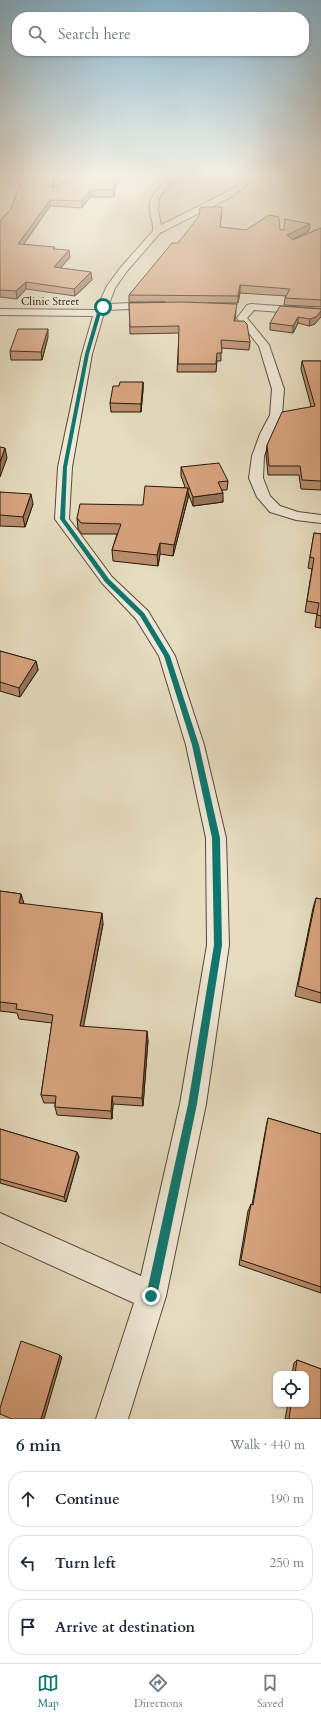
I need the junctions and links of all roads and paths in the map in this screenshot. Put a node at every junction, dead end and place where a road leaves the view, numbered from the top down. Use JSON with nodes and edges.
{"nodes":[{"id":1,"x":147,"y":242,"type":"edge"},
{"id":2,"x":166,"y":305,"type":"edge"},
{"id":3,"x":235,"y":306,"type":"edge"},
{"id":4,"x":251,"y":307,"type":"junction"},
{"id":5,"x":101,"y":310,"type":"junction"},
{"id":6,"x":0,"y":312,"type":"edge"},
{"id":7,"x":321,"y":312,"type":"edge"},
{"id":8,"x":321,"y":519,"type":"edge"},
{"id":9,"x":0,"y":1227,"type":"edge"},
{"id":10,"x":151,"y":1296,"type":"junction"},
{"id":11,"x":112,"y":1419,"type":"edge"}],
"edges":[{"from":1,"to":5,"type":"street"},
{"from":2,"to":5,"type":"street","name":"Clinic Street"},
{"from":3,"to":4,"type":"street"},
{"from":4,"to":7,"type":"street"},
{"from":4,"to":8,"type":"street"},
{"from":5,"to":6,"type":"street","name":"Clinic Street"},
{"from":5,"to":10,"type":"street"},
{"from":9,"to":10,"type":"street"},
{"from":10,"to":11,"type":"street"}]}
